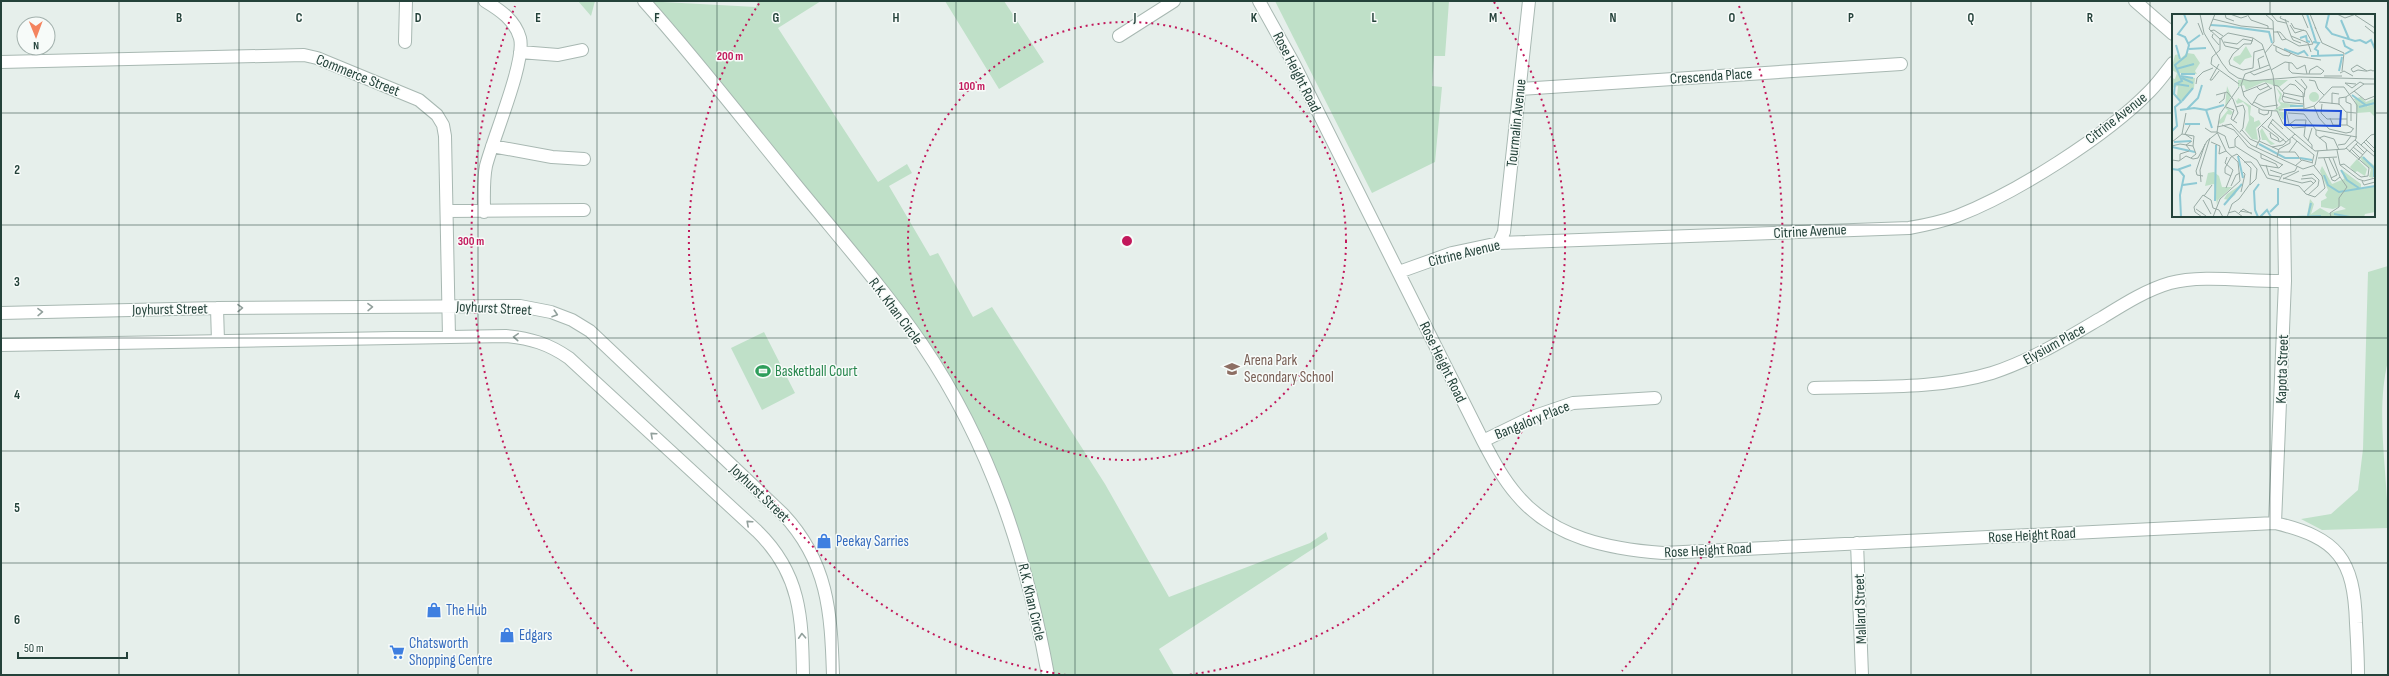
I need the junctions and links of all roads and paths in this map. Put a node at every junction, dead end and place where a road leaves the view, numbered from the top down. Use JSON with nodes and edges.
{"nodes":[{"id":1,"x":406,"y":1,"type":"edge"},
{"id":2,"x":485,"y":1,"type":"edge"},
{"id":3,"x":644,"y":1,"type":"edge"},
{"id":4,"x":1174,"y":1,"type":"edge"},
{"id":5,"x":1259,"y":1,"type":"edge"},
{"id":6,"x":1529,"y":1,"type":"edge"},
{"id":7,"x":2135,"y":1,"type":"edge"},
{"id":8,"x":2172,"y":33,"type":"edge"},
{"id":9,"x":1118,"y":36,"type":"dead end"},
{"id":10,"x":405,"y":42,"type":"dead end"},
{"id":11,"x":582,"y":50,"type":"dead end"},
{"id":12,"x":520,"y":52,"type":"junction"},
{"id":13,"x":1,"y":62,"type":"edge"},
{"id":14,"x":1901,"y":64,"type":"dead end"},
{"id":15,"x":2172,"y":64,"type":"edge"},
{"id":16,"x":1520,"y":89,"type":"junction"},
{"id":17,"x":492,"y":146,"type":"junction"},
{"id":18,"x":584,"y":158,"type":"dead end"},
{"id":19,"x":584,"y":210,"type":"dead end"},
{"id":20,"x":447,"y":211,"type":"junction"},
{"id":21,"x":484,"y":212,"type":"junction"},
{"id":22,"x":2284,"y":217,"type":"edge"},
{"id":23,"x":1499,"y":244,"type":"junction"},
{"id":24,"x":1399,"y":272,"type":"junction"},
{"id":25,"x":2285,"y":281,"type":"junction"},
{"id":26,"x":448,"y":306,"type":"junction"},
{"id":27,"x":217,"y":308,"type":"junction"},
{"id":28,"x":1,"y":313,"type":"edge"},
{"id":29,"x":449,"y":336,"type":"junction"},
{"id":30,"x":218,"y":341,"type":"junction"},
{"id":31,"x":1,"y":345,"type":"edge"},
{"id":32,"x":1814,"y":388,"type":"dead end"},
{"id":33,"x":1655,"y":398,"type":"dead end"},
{"id":34,"x":1483,"y":441,"type":"junction"},
{"id":35,"x":2275,"y":522,"type":"junction"},
{"id":36,"x":1856,"y":543,"type":"junction"},
{"id":37,"x":803,"y":675,"type":"edge"},
{"id":38,"x":833,"y":675,"type":"edge"},
{"id":39,"x":1048,"y":675,"type":"edge"},
{"id":40,"x":1862,"y":675,"type":"edge"},
{"id":41,"x":2358,"y":675,"type":"edge"}],
"edges":[{"from":1,"to":10,"type":"street"},
{"from":2,"to":12,"type":"street"},
{"from":3,"to":39,"type":"street","name":"R.K. Khan Circle"},
{"from":4,"to":9,"type":"street"},
{"from":5,"to":24,"type":"street","name":"Rose Height Road"},
{"from":6,"to":16,"type":"street","name":"Tourmalin Avenue"},
{"from":7,"to":8,"type":"street"},
{"from":11,"to":12,"type":"street"},
{"from":12,"to":17,"type":"street"},
{"from":13,"to":20,"type":"street","name":"Commerce Street"},
{"from":14,"to":16,"type":"street","name":"Crescenda Place"},
{"from":15,"to":23,"type":"street","name":"Citrine Avenue"},
{"from":16,"to":23,"type":"street","name":"Tourmalin Avenue"},
{"from":17,"to":18,"type":"street"},
{"from":17,"to":21,"type":"street"},
{"from":19,"to":21,"type":"street"},
{"from":20,"to":21,"type":"street"},
{"from":20,"to":26,"type":"street","name":"Commerce Street"},
{"from":22,"to":25,"type":"street","name":"Kapota Street"},
{"from":23,"to":24,"type":"street","name":"Citrine Avenue"},
{"from":24,"to":34,"type":"street","name":"Rose Height Road"},
{"from":25,"to":32,"type":"street","name":"Elysium Place"},
{"from":25,"to":35,"type":"street","name":"Kapota Street"},
{"from":27,"to":26,"type":"street","name":"Joyhurst Street","one_way":true},
{"from":26,"to":29,"type":"street","name":"Commerce Street"},
{"from":26,"to":38,"type":"street","name":"Joyhurst Street","one_way":true},
{"from":28,"to":27,"type":"street","name":"Joyhurst Street","one_way":true},
{"from":27,"to":30,"type":"street"},
{"from":29,"to":30,"type":"street","name":"Joyhurst Street"},
{"from":37,"to":29,"type":"street","name":"Joyhurst Street","one_way":true},
{"from":30,"to":31,"type":"street","name":"Joyhurst Street"},
{"from":33,"to":34,"type":"street","name":"Bangalory Place"},
{"from":34,"to":36,"type":"street","name":"Rose Height Road"},
{"from":35,"to":36,"type":"street","name":"Rose Height Road"},
{"from":35,"to":41,"type":"street","name":"Rose Height Road"},
{"from":36,"to":40,"type":"street","name":"Mallard Street"}]}
